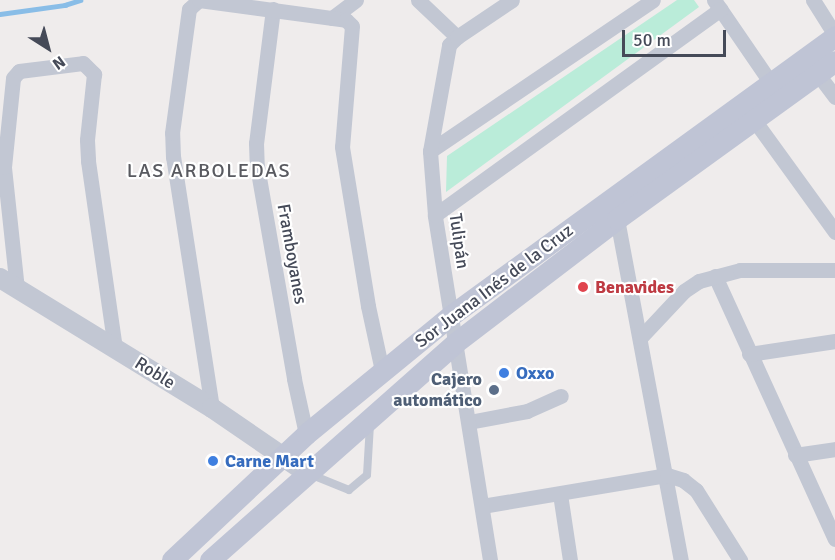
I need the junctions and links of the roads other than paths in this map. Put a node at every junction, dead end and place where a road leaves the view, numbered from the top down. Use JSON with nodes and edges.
{"nodes":[{"id":1,"x":356,"y":0,"type":"edge"},
{"id":2,"x":418,"y":0,"type":"edge"},
{"id":3,"x":512,"y":0,"type":"edge"},
{"id":4,"x":653,"y":0,"type":"edge"},
{"id":5,"x":813,"y":0,"type":"edge"},
{"id":6,"x":718,"y":5,"type":"edge"},
{"id":7,"x":273,"y":9,"type":"junction"},
{"id":8,"x":332,"y":18,"type":"junction"},
{"id":9,"x":835,"y":36,"type":"edge"},
{"id":10,"x":457,"y":37,"type":"junction"},
{"id":11,"x":835,"y":61,"type":"edge"},
{"id":12,"x":817,"y":74,"type":"junction"},
{"id":13,"x":777,"y":91,"type":"junction"},
{"id":14,"x":835,"y":97,"type":"edge"},
{"id":15,"x":749,"y":112,"type":"junction"},
{"id":16,"x":430,"y":152,"type":"junction"},
{"id":17,"x":435,"y":215,"type":"junction"},
{"id":18,"x":617,"y":219,"type":"junction"},
{"id":19,"x":835,"y":232,"type":"edge"},
{"id":20,"x":542,"y":250,"type":"junction"},
{"id":21,"x":554,"y":267,"type":"junction"},
{"id":22,"x":835,"y":270,"type":"edge"},
{"id":23,"x":715,"y":276,"type":"junction"},
{"id":24,"x":0,"y":278,"type":"edge"},
{"id":25,"x":17,"y":289,"type":"junction"},
{"id":26,"x":450,"y":316,"type":"junction"},
{"id":27,"x":640,"y":338,"type":"junction"},
{"id":28,"x":835,"y":341,"type":"edge"},
{"id":29,"x":455,"y":343,"type":"junction"},
{"id":30,"x":115,"y":349,"type":"junction"},
{"id":31,"x":749,"y":354,"type":"junction"},
{"id":32,"x":382,"y":371,"type":"junction"},
{"id":33,"x":561,"y":396,"type":"dead end"},
{"id":34,"x":212,"y":408,"type":"junction"},
{"id":35,"x":370,"y":417,"type":"junction"},
{"id":36,"x":469,"y":422,"type":"junction"},
{"id":37,"x":306,"y":434,"type":"junction"},
{"id":38,"x":835,"y":449,"type":"edge"},
{"id":39,"x":795,"y":455,"type":"junction"},
{"id":40,"x":283,"y":456,"type":"junction"},
{"id":41,"x":308,"y":473,"type":"junction"},
{"id":42,"x":667,"y":475,"type":"junction"},
{"id":43,"x":560,"y":495,"type":"junction"},
{"id":44,"x":482,"y":506,"type":"junction"},
{"id":45,"x":835,"y":539,"type":"edge"},
{"id":46,"x":677,"y":556,"type":"edge"},
{"id":47,"x":172,"y":560,"type":"edge"},
{"id":48,"x":210,"y":560,"type":"edge"},
{"id":49,"x":490,"y":560,"type":"edge"},
{"id":50,"x":570,"y":560,"type":"edge"},
{"id":51,"x":740,"y":560,"type":"edge"}],
"edges":[{"from":1,"to":8,"type":"street"},
{"from":2,"to":10,"type":"street"},
{"from":3,"to":10,"type":"street"},
{"from":4,"to":16,"type":"street"},
{"from":5,"to":9,"type":"street"},
{"from":6,"to":13,"type":"street"},
{"from":6,"to":17,"type":"street"},
{"from":7,"to":8,"type":"street"},
{"from":7,"to":34,"type":"street"},
{"from":7,"to":37,"type":"street","name":"Framboyanes"},
{"from":8,"to":32,"type":"street"},
{"from":9,"to":13,"type":"main road","name":"Sor Juana Inés de la Cruz"},
{"from":10,"to":16,"type":"street","name":"Tulipán"},
{"from":11,"to":12,"type":"main road","name":"Sor Juana Inés de la Cruz"},
{"from":12,"to":13,"type":"main road","name":"Sor Juana Inés de la Cruz"},
{"from":12,"to":14,"type":"street"},
{"from":13,"to":15,"type":"main road","name":"Sor Juana Inés de la Cruz"},
{"from":15,"to":18,"type":"main road","name":"Sor Juana Inés de la Cruz"},
{"from":15,"to":19,"type":"street"},
{"from":15,"to":20,"type":"main road","name":"Sor Juana Inés de la Cruz"},
{"from":16,"to":17,"type":"street","name":"Tulipán"},
{"from":17,"to":26,"type":"street","name":"Tulipán"},
{"from":18,"to":21,"type":"main road","name":"Sor Juana Inés de la Cruz"},
{"from":18,"to":27,"type":"street"},
{"from":20,"to":21,"type":"main road"},
{"from":20,"to":26,"type":"main road","name":"Sor Juana Inés de la Cruz"},
{"from":21,"to":29,"type":"main road","name":"Sor Juana Inés de la Cruz"},
{"from":22,"to":23,"type":"street"},
{"from":23,"to":27,"type":"street"},
{"from":23,"to":31,"type":"street"},
{"from":24,"to":25,"type":"street","name":"Roble"},
{"from":25,"to":30,"type":"street","name":"Roble"},
{"from":25,"to":30,"type":"street"},
{"from":26,"to":29,"type":"street","name":"Tulipán"},
{"from":26,"to":32,"type":"main road","name":"Sor Juana Inés de la Cruz"},
{"from":27,"to":42,"type":"street"},
{"from":28,"to":31,"type":"street"},
{"from":29,"to":35,"type":"main road","name":"Sor Juana Inés de la Cruz"},
{"from":29,"to":36,"type":"street","name":"Tulipán"},
{"from":30,"to":34,"type":"street","name":"Roble"},
{"from":31,"to":39,"type":"street"},
{"from":32,"to":37,"type":"main road","name":"Sor Juana Inés de la Cruz"},
{"from":33,"to":36,"type":"street"},
{"from":34,"to":40,"type":"street","name":"Roble"},
{"from":35,"to":41,"type":"main road","name":"Sor Juana Inés de la Cruz"},
{"from":35,"to":41,"type":"lane"},
{"from":36,"to":44,"type":"street","name":"Tulipán"},
{"from":37,"to":40,"type":"main road","name":"Sor Juana Inés de la Cruz"},
{"from":38,"to":39,"type":"street"},
{"from":39,"to":45,"type":"street"},
{"from":40,"to":41,"type":"street","name":"Roble"},
{"from":40,"to":47,"type":"main road","name":"Sor Juana Inés de la Cruz"},
{"from":41,"to":48,"type":"main road","name":"Sor Juana Inés de la Cruz"},
{"from":42,"to":43,"type":"street"},
{"from":42,"to":46,"type":"street"},
{"from":42,"to":51,"type":"street"},
{"from":43,"to":44,"type":"street"},
{"from":43,"to":50,"type":"street"},
{"from":44,"to":49,"type":"street","name":"Tulipán"}]}
